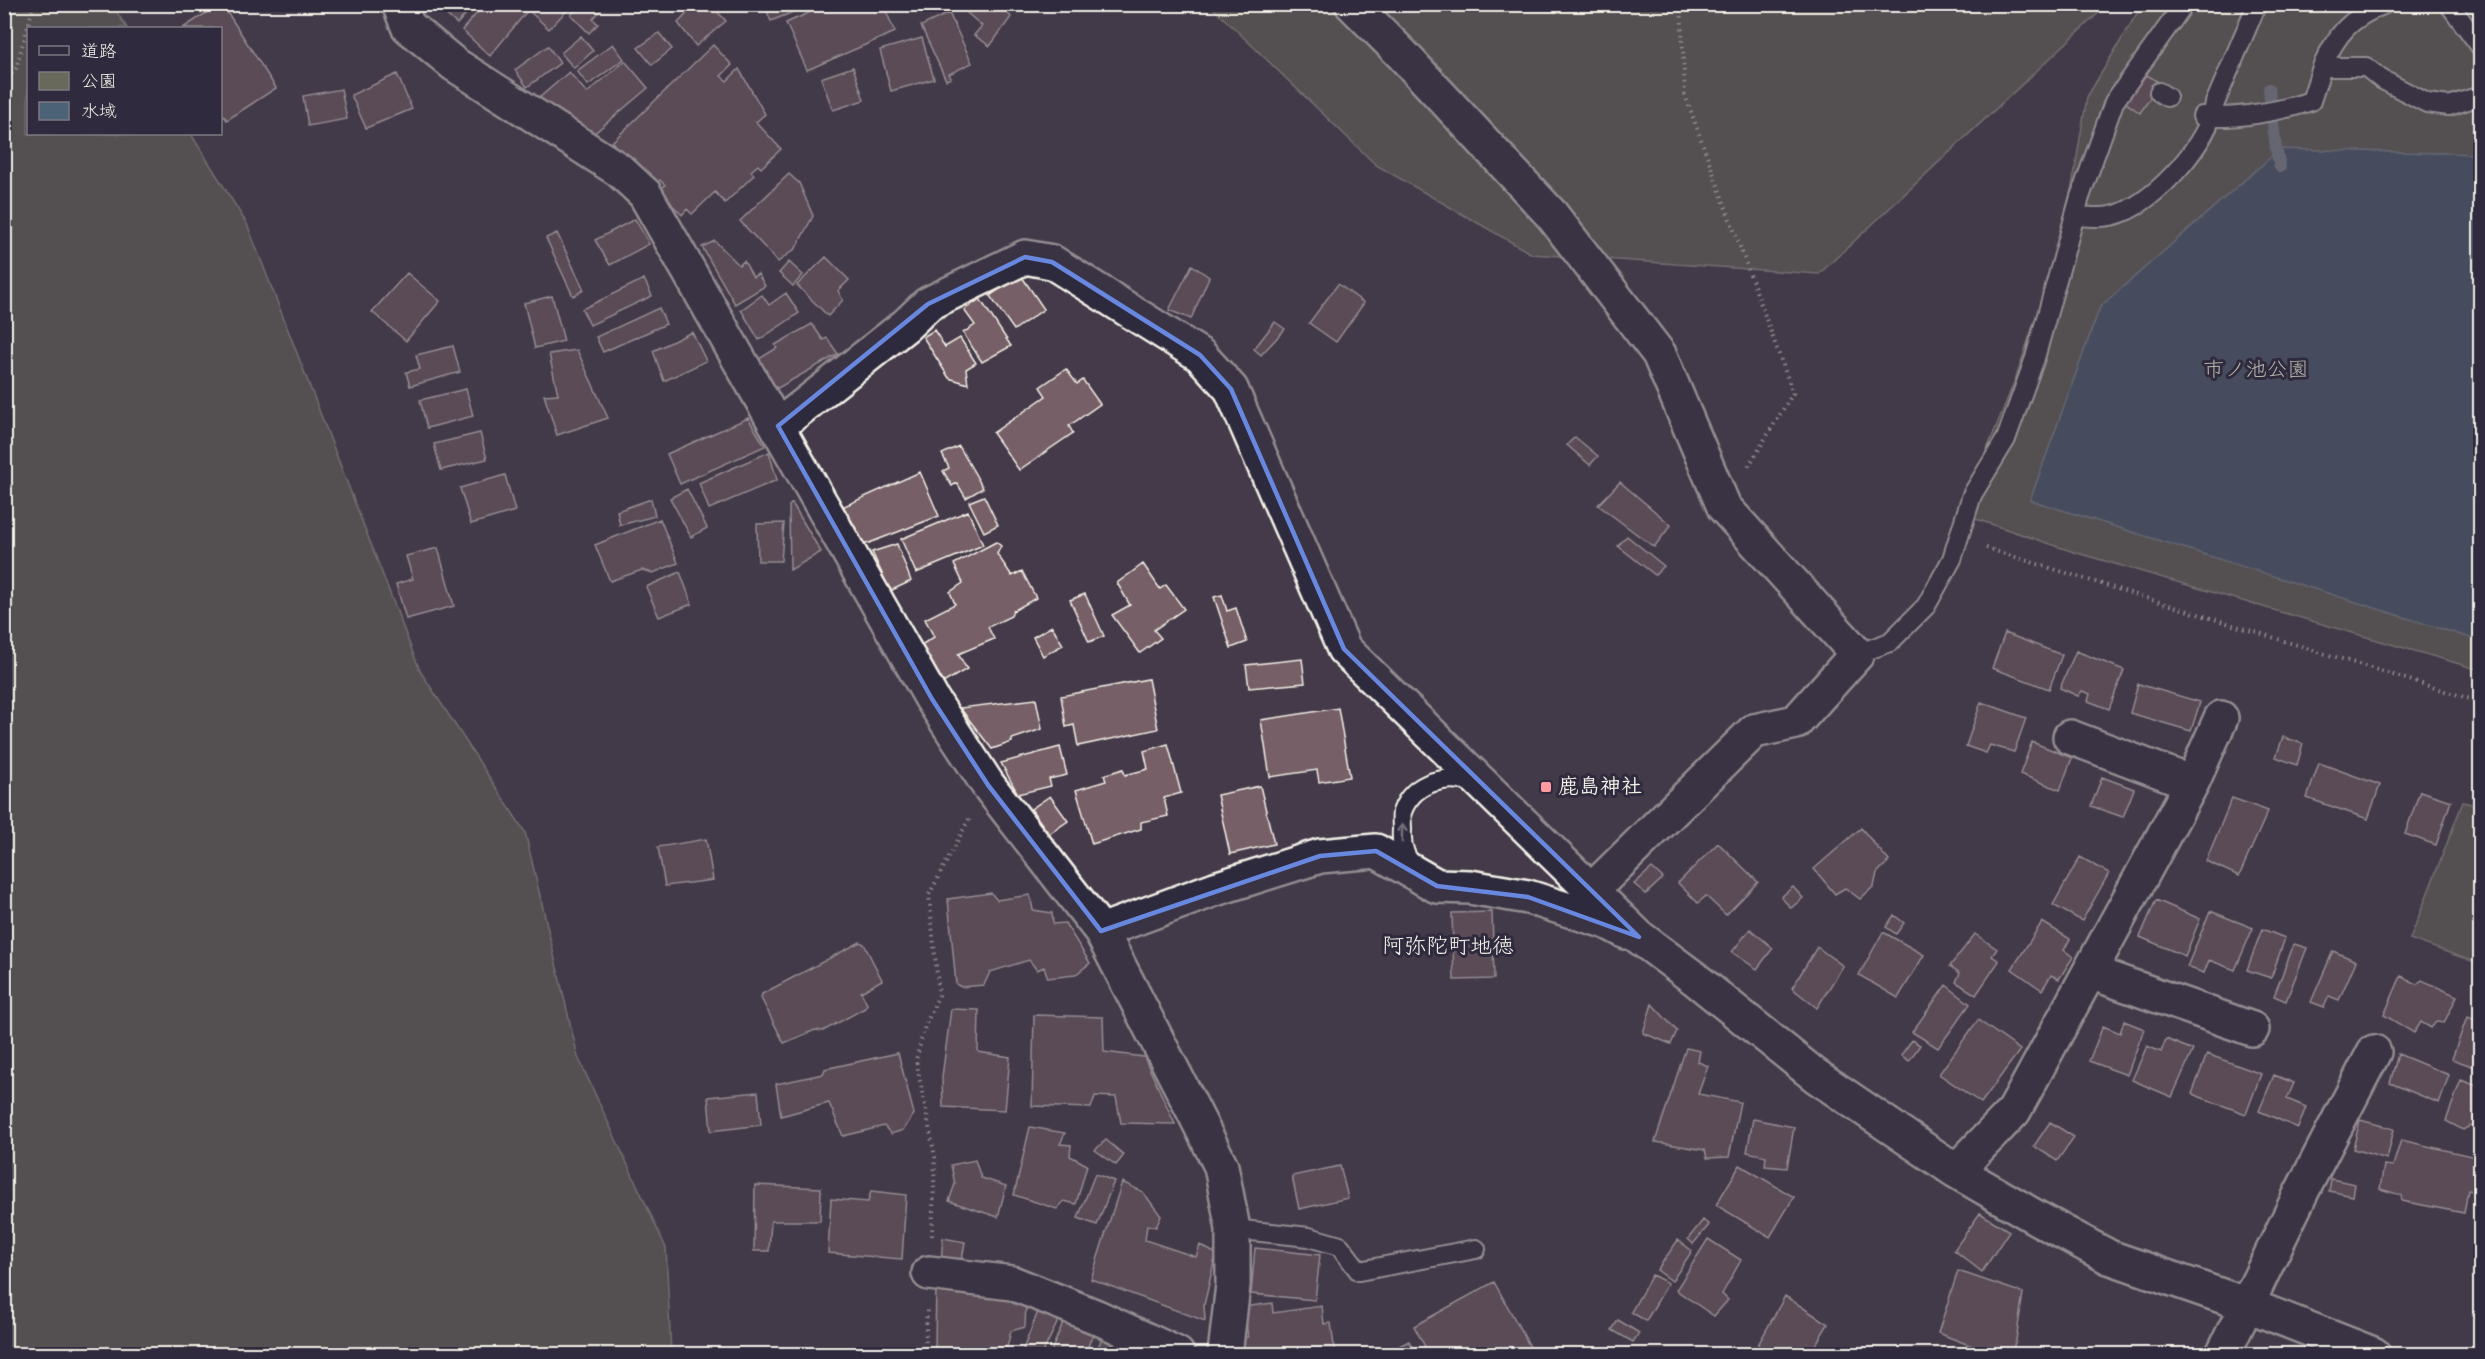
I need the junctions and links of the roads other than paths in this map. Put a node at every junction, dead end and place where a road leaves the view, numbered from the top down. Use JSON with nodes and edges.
{"nodes":[{"id":1,"x":399,"y":4,"type":"edge"},
{"id":2,"x":1352,"y":4,"type":"edge"},
{"id":3,"x":2184,"y":4,"type":"edge"},
{"id":4,"x":2257,"y":4,"type":"edge"},
{"id":5,"x":2385,"y":4,"type":"edge"},
{"id":6,"x":2444,"y":5,"type":"edge"},
{"id":7,"x":2481,"y":46,"type":"edge"},
{"id":8,"x":2322,"y":67,"type":"junction"},
{"id":9,"x":2481,"y":96,"type":"edge"},
{"id":10,"x":2207,"y":116,"type":"junction"},
{"id":11,"x":2075,"y":216,"type":"junction"},
{"id":12,"x":778,"y":426,"type":"junction"},
{"id":13,"x":1857,"y":654,"type":"junction"},
{"id":14,"x":2221,"y":718,"type":"dead end"},
{"id":15,"x":2070,"y":737,"type":"dead end"},
{"id":16,"x":2192,"y":783,"type":"junction"},
{"id":17,"x":1483,"y":786,"type":"junction"},
{"id":18,"x":1451,"y":886,"type":"junction"},
{"id":19,"x":1592,"y":890,"type":"junction"},
{"id":20,"x":1101,"y":931,"type":"junction"},
{"id":21,"x":1639,"y":937,"type":"junction"},
{"id":22,"x":2090,"y":972,"type":"junction"},
{"id":23,"x":2252,"y":1031,"type":"dead end"},
{"id":24,"x":2374,"y":1052,"type":"dead end"},
{"id":25,"x":1956,"y":1171,"type":"junction"},
{"id":26,"x":1233,"y":1229,"type":"junction"},
{"id":27,"x":1476,"y":1249,"type":"dead end"},
{"id":28,"x":929,"y":1274,"type":"road end"},
{"id":29,"x":2245,"y":1304,"type":"junction"},
{"id":30,"x":1177,"y":1354,"type":"edge"},
{"id":31,"x":1225,"y":1354,"type":"edge"},
{"id":32,"x":2223,"y":1354,"type":"edge"},
{"id":33,"x":2373,"y":1354,"type":"edge"}],
"edges":[{"from":1,"to":12,"type":"street"},
{"from":2,"to":13,"type":"street"},
{"from":3,"to":11,"type":"lane"},
{"from":4,"to":10,"type":"lane"},
{"from":5,"to":8,"type":"lane"},
{"from":6,"to":7,"type":"lane"},
{"from":8,"to":9,"type":"lane"},
{"from":8,"to":10,"type":"lane"},
{"from":10,"to":11,"type":"lane"},
{"from":11,"to":13,"type":"lane"},
{"from":12,"to":17,"type":"street"},
{"from":12,"to":20,"type":"street"},
{"from":13,"to":19,"type":"street"},
{"from":14,"to":16,"type":"street"},
{"from":15,"to":16,"type":"street"},
{"from":16,"to":22,"type":"street"},
{"from":18,"to":17,"type":"lane","one_way":true},
{"from":17,"to":19,"type":"street"},
{"from":18,"to":20,"type":"street"},
{"from":18,"to":21,"type":"street"},
{"from":19,"to":21,"type":"street"},
{"from":20,"to":26,"type":"street"},
{"from":21,"to":25,"type":"street"},
{"from":22,"to":23,"type":"street"},
{"from":22,"to":25,"type":"street"},
{"from":24,"to":29,"type":"street"},
{"from":25,"to":29,"type":"street"},
{"from":26,"to":27,"type":"lane"},
{"from":26,"to":31,"type":"street"},
{"from":28,"to":30,"type":"street"},
{"from":29,"to":32,"type":"street"},
{"from":29,"to":33,"type":"street"}]}
